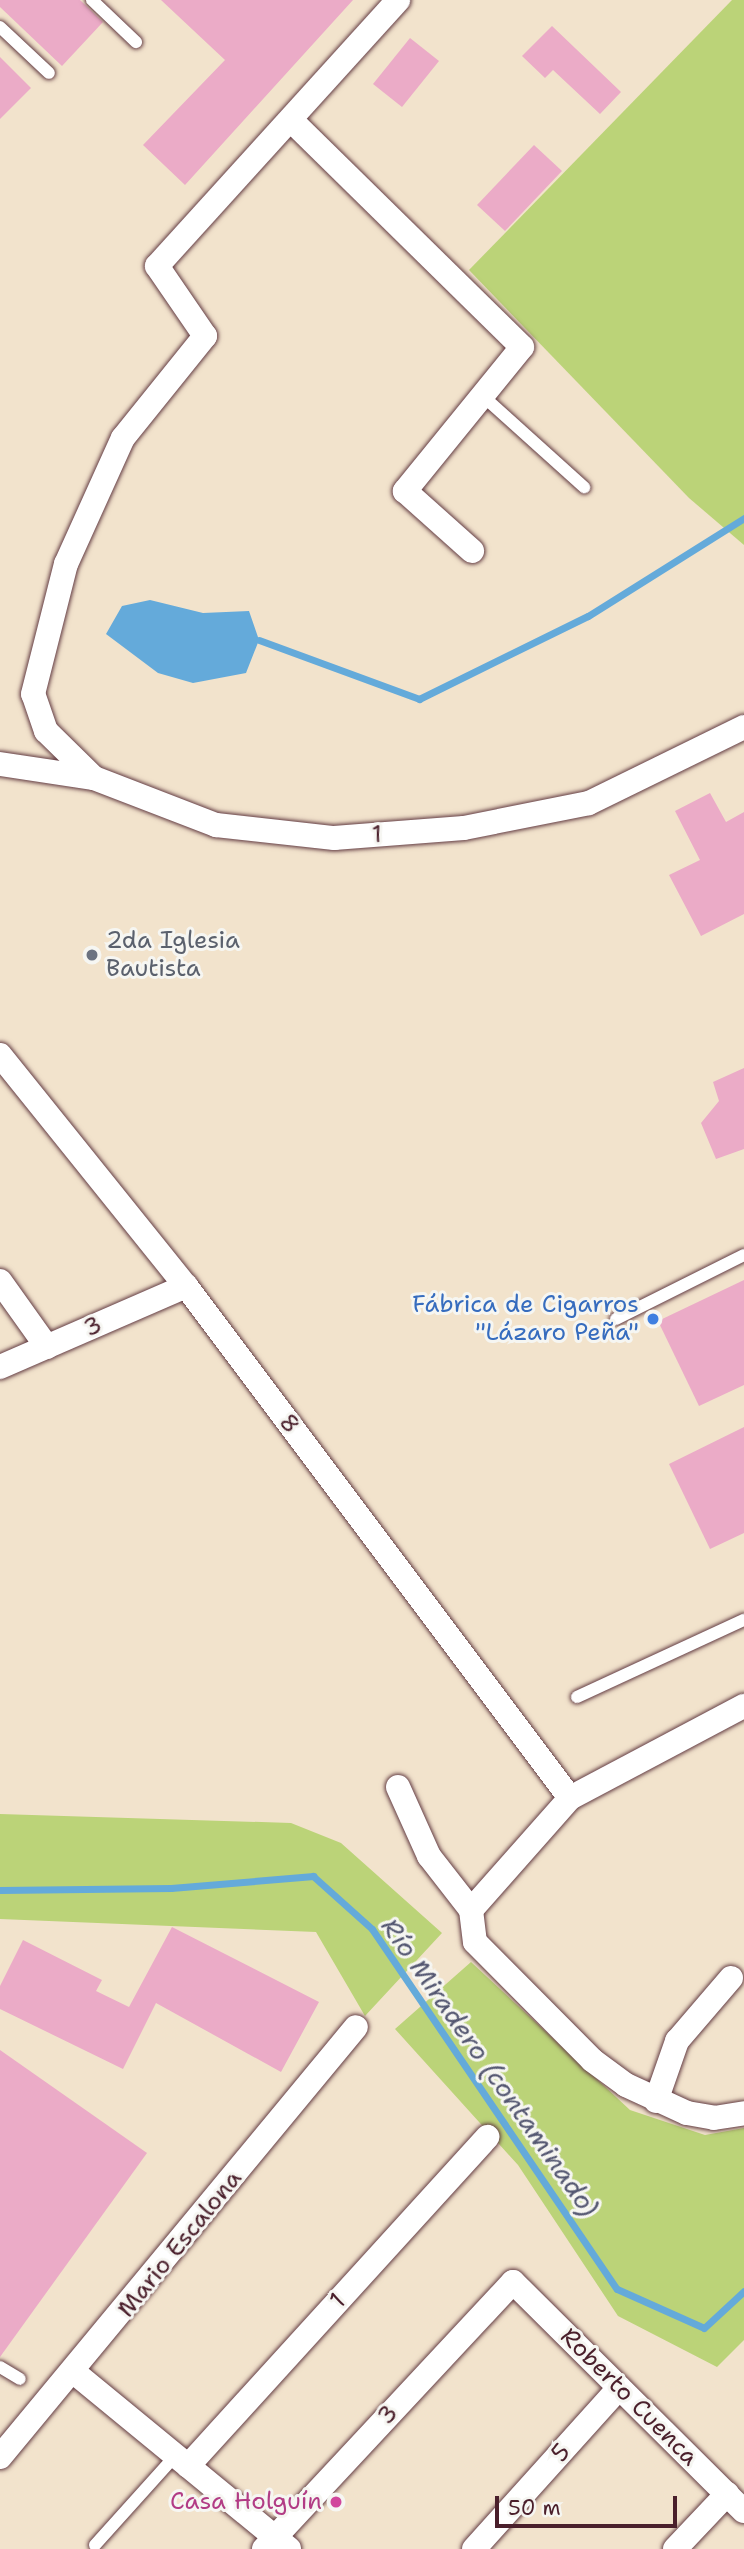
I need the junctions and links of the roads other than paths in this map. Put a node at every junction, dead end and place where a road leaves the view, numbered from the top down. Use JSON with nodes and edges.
{"nodes":[{"id":1,"x":92,"y":0,"type":"edge"},
{"id":2,"x":398,"y":0,"type":"edge"},
{"id":3,"x":0,"y":27,"type":"edge"},
{"id":4,"x":136,"y":42,"type":"dead end"},
{"id":5,"x":49,"y":73,"type":"dead end"},
{"id":6,"x":293,"y":122,"type":"junction"},
{"id":7,"x":484,"y":397,"type":"junction"},
{"id":8,"x":584,"y":487,"type":"dead end"},
{"id":9,"x":472,"y":551,"type":"dead end"},
{"id":10,"x":744,"y":727,"type":"edge"},
{"id":11,"x":0,"y":764,"type":"edge"},
{"id":12,"x":94,"y":778,"type":"junction"},
{"id":13,"x":0,"y":1055,"type":"edge"},
{"id":14,"x":744,"y":1255,"type":"edge"},
{"id":15,"x":0,"y":1281,"type":"edge"},
{"id":16,"x":186,"y":1286,"type":"junction"},
{"id":17,"x":617,"y":1319,"type":"dead end"},
{"id":18,"x":47,"y":1347,"type":"junction"},
{"id":19,"x":0,"y":1367,"type":"edge"},
{"id":20,"x":744,"y":1620,"type":"edge"},
{"id":21,"x":577,"y":1697,"type":"dead end"},
{"id":22,"x":744,"y":1706,"type":"edge"},
{"id":23,"x":398,"y":1787,"type":"dead end"},
{"id":24,"x":570,"y":1798,"type":"junction"},
{"id":25,"x":471,"y":1910,"type":"junction"},
{"id":26,"x":731,"y":1978,"type":"dead end"},
{"id":27,"x":356,"y":2027,"type":"dead end"},
{"id":28,"x":656,"y":2101,"type":"junction"},
{"id":29,"x":744,"y":2113,"type":"edge"},
{"id":30,"x":487,"y":2137,"type":"dead end"},
{"id":31,"x":513,"y":2283,"type":"joint"},
{"id":32,"x":0,"y":2367,"type":"edge"},
{"id":33,"x":75,"y":2373,"type":"junction"},
{"id":34,"x":20,"y":2379,"type":"dead end"},
{"id":35,"x":619,"y":2388,"type":"junction"},
{"id":36,"x":0,"y":2457,"type":"edge"},
{"id":37,"x":182,"y":2461,"type":"junction"},
{"id":38,"x":735,"y":2502,"type":"edge"},
{"id":39,"x":95,"y":2545,"type":"dead end"},
{"id":40,"x":275,"y":2545,"type":"edge"},
{"id":41,"x":474,"y":2549,"type":"edge"},
{"id":42,"x":675,"y":2549,"type":"edge"}],
"edges":[{"from":1,"to":4,"type":"lane"},
{"from":2,"to":6,"type":"street"},
{"from":3,"to":5,"type":"lane"},
{"from":6,"to":7,"type":"street"},
{"from":6,"to":12,"type":"street"},
{"from":7,"to":8,"type":"lane"},
{"from":7,"to":9,"type":"street"},
{"from":10,"to":12,"type":"street","name":"1"},
{"from":11,"to":12,"type":"street","name":"1"},
{"from":13,"to":16,"type":"street","name":"8"},
{"from":14,"to":17,"type":"lane"},
{"from":15,"to":18,"type":"street"},
{"from":16,"to":18,"type":"street","name":"3"},
{"from":16,"to":24,"type":"street","name":"8"},
{"from":18,"to":19,"type":"street","name":"3"},
{"from":20,"to":21,"type":"lane"},
{"from":22,"to":24,"type":"street"},
{"from":23,"to":25,"type":"street"},
{"from":24,"to":25,"type":"street"},
{"from":25,"to":28,"type":"street"},
{"from":26,"to":28,"type":"street"},
{"from":27,"to":33,"type":"street","name":"Mario Escalona"},
{"from":28,"to":29,"type":"street"},
{"from":30,"to":37,"type":"street","name":"1"},
{"from":31,"to":35,"type":"street","name":"Roberto Cuenca"},
{"from":31,"to":40,"type":"street","name":"3"},
{"from":32,"to":34,"type":"lane"},
{"from":33,"to":36,"type":"street","name":"Mario Escalona"},
{"from":33,"to":37,"type":"street"},
{"from":35,"to":38,"type":"street","name":"Roberto Cuenca"},
{"from":35,"to":41,"type":"street","name":"5"},
{"from":37,"to":39,"type":"lane","name":"1"},
{"from":37,"to":40,"type":"street"},
{"from":38,"to":42,"type":"street"}]}
